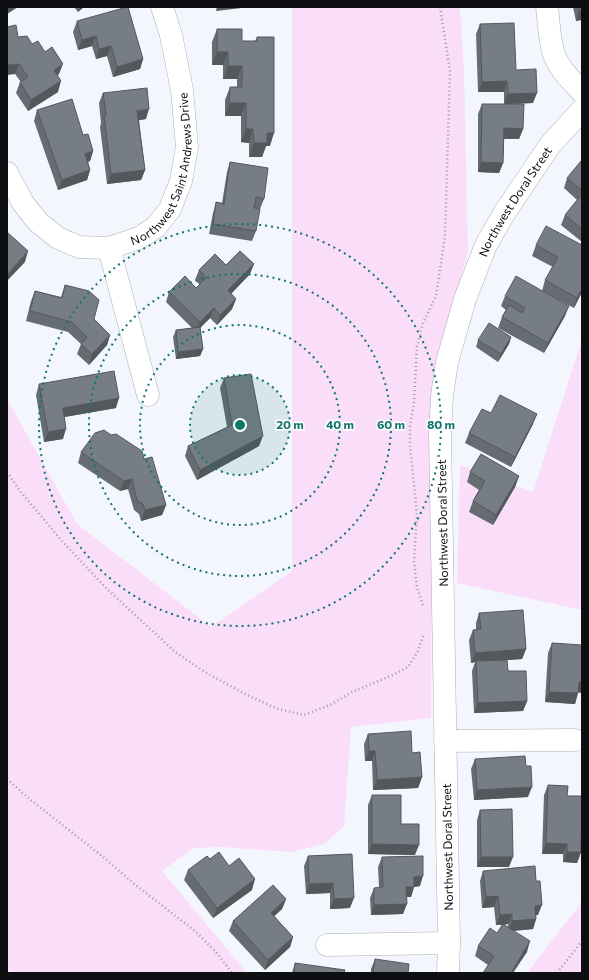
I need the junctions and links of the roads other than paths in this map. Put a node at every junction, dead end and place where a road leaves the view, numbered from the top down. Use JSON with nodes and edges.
{"nodes":[{"id":1,"x":162,"y":7,"type":"edge"},
{"id":2,"x":547,"y":7,"type":"edge"},
{"id":3,"x":582,"y":92,"type":"edge"},
{"id":4,"x":582,"y":110,"type":"edge"},
{"id":5,"x":7,"y":173,"type":"edge"},
{"id":6,"x":109,"y":248,"type":"junction"},
{"id":7,"x":148,"y":395,"type":"dead end"},
{"id":8,"x":575,"y":740,"type":"dead end"},
{"id":9,"x":445,"y":741,"type":"junction"},
{"id":10,"x":449,"y":943,"type":"junction"},
{"id":11,"x":327,"y":945,"type":"dead end"},
{"id":12,"x":448,"y":973,"type":"edge"}],
"edges":[{"from":1,"to":6,"type":"street","name":"Northwest Saint Andrews Drive"},
{"from":2,"to":3,"type":"street"},
{"from":4,"to":9,"type":"street","name":"Northwest Doral Street"},
{"from":5,"to":6,"type":"street","name":"Northwest Saint Andrews Drive"},
{"from":6,"to":7,"type":"street"},
{"from":8,"to":9,"type":"street"},
{"from":9,"to":10,"type":"street","name":"Northwest Doral Street"},
{"from":10,"to":11,"type":"street"},
{"from":10,"to":12,"type":"street","name":"Northwest Doral Street"}]}
